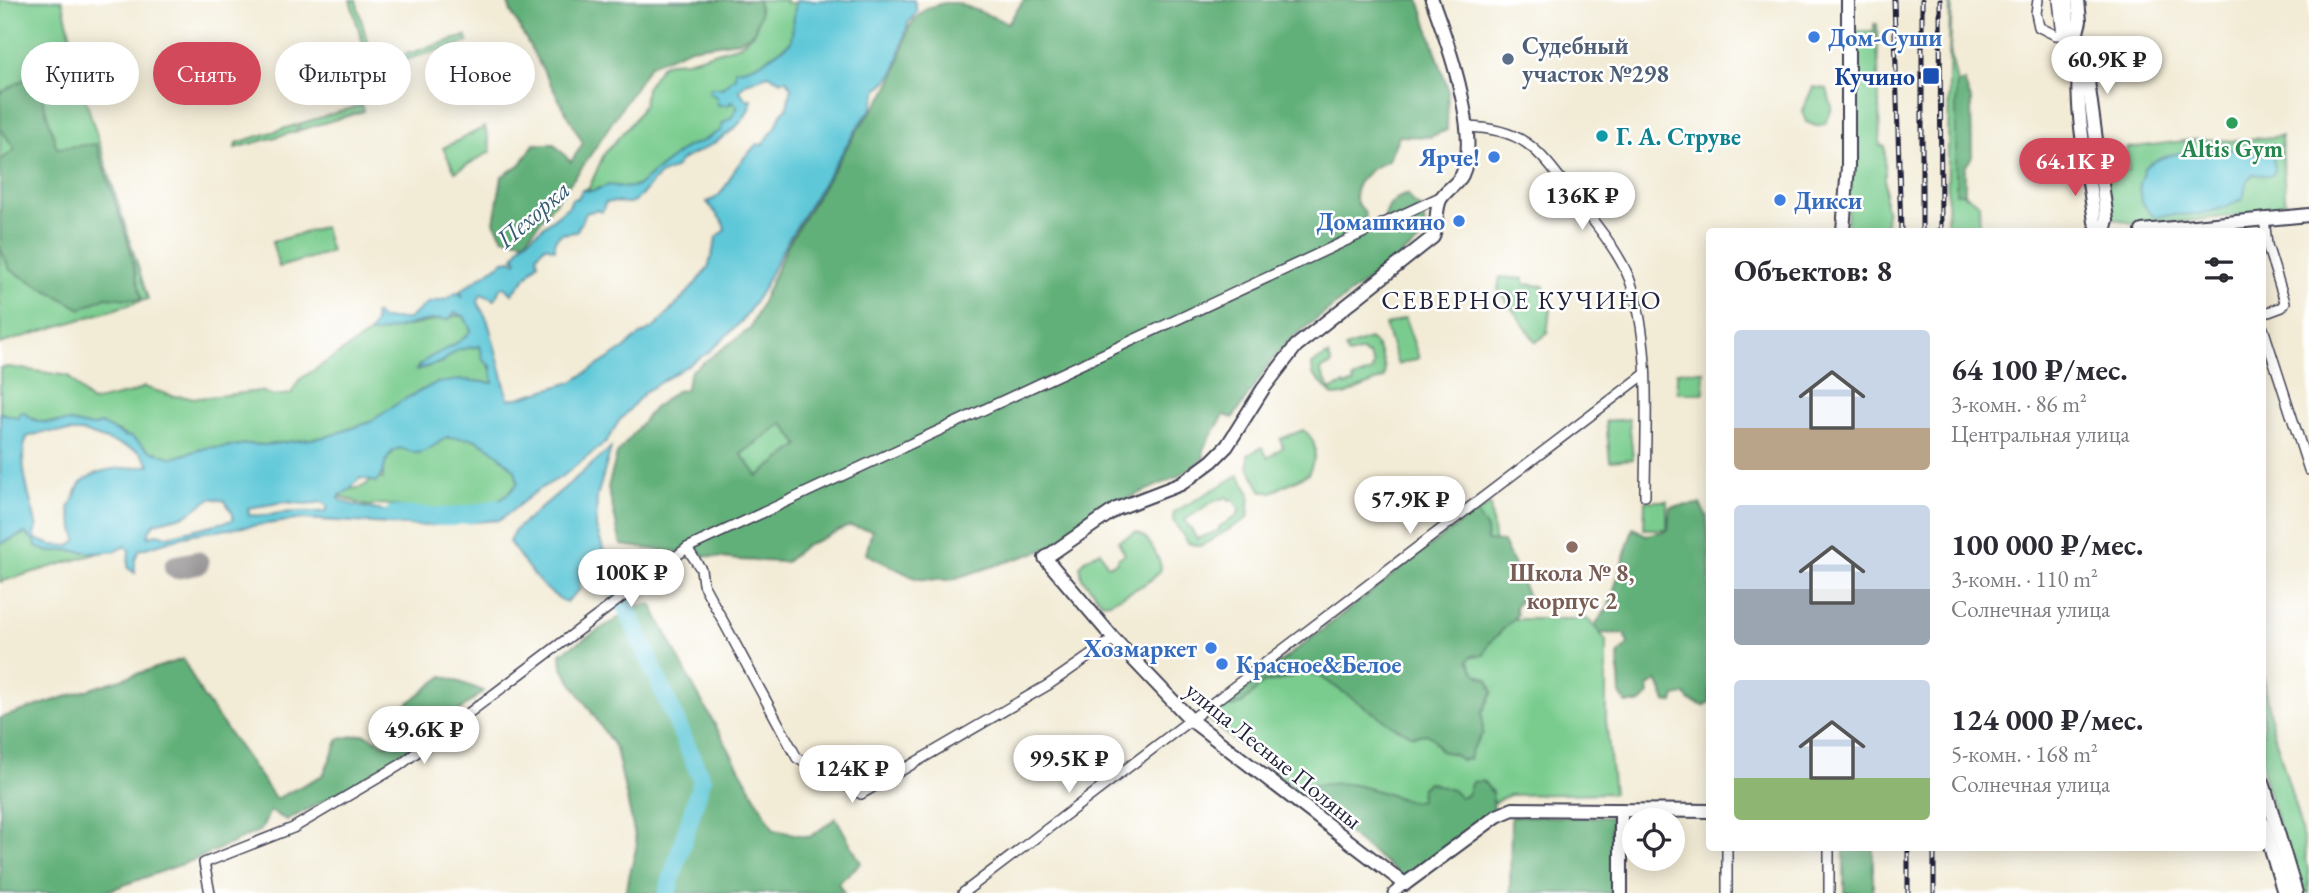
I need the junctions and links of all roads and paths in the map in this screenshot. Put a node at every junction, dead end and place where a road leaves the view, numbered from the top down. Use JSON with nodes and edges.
{"nodes":[{"id":1,"x":1432,"y":0,"type":"edge"},
{"id":2,"x":1848,"y":0,"type":"edge"},
{"id":3,"x":2038,"y":0,"type":"edge"},
{"id":4,"x":2058,"y":0,"type":"edge"},
{"id":5,"x":2066,"y":0,"type":"edge"},
{"id":6,"x":2078,"y":0,"type":"edge"},
{"id":7,"x":2062,"y":36,"type":"junction"},
{"id":8,"x":2076,"y":36,"type":"junction"},
{"id":9,"x":1466,"y":127,"type":"junction"},
{"id":10,"x":1442,"y":196,"type":"junction"},
{"id":11,"x":2309,"y":215,"type":"edge"},
{"id":12,"x":2264,"y":218,"type":"junction"},
{"id":13,"x":1843,"y":228,"type":"edge"},
{"id":14,"x":2100,"y":228,"type":"edge"},
{"id":15,"x":2171,"y":228,"type":"edge"},
{"id":16,"x":2265,"y":228,"type":"edge"},
{"id":17,"x":2266,"y":236,"type":"edge"},
{"id":18,"x":2266,"y":313,"type":"edge"},
{"id":19,"x":2266,"y":337,"type":"edge"},
{"id":20,"x":1645,"y":374,"type":"junction"},
{"id":21,"x":2309,"y":470,"type":"edge"},
{"id":22,"x":1645,"y":495,"type":"dead end"},
{"id":23,"x":687,"y":548,"type":"junction"},
{"id":24,"x":1114,"y":639,"type":"junction"},
{"id":25,"x":1192,"y":721,"type":"junction"},
{"id":26,"x":2266,"y":792,"type":"edge"},
{"id":27,"x":1621,"y":810,"type":"junction"},
{"id":28,"x":1706,"y":811,"type":"edge"},
{"id":29,"x":2266,"y":833,"type":"edge"},
{"id":30,"x":1727,"y":851,"type":"edge"},
{"id":31,"x":1829,"y":851,"type":"edge"},
{"id":32,"x":1405,"y":889,"type":"edge"},
{"id":33,"x":210,"y":893,"type":"edge"},
{"id":34,"x":964,"y":893,"type":"edge"},
{"id":35,"x":1393,"y":893,"type":"edge"},
{"id":36,"x":1620,"y":893,"type":"edge"},
{"id":37,"x":1727,"y":893,"type":"edge"},
{"id":38,"x":1829,"y":893,"type":"edge"},
{"id":39,"x":2284,"y":893,"type":"edge"},
{"id":40,"x":2296,"y":893,"type":"edge"}],
"edges":[{"from":1,"to":9,"type":"street","name":"улица Лесные Поляны"},
{"from":2,"to":13,"type":"street"},
{"from":3,"to":7,"type":"street"},
{"from":4,"to":7,"type":"street"},
{"from":5,"to":8,"type":"street"},
{"from":6,"to":8,"type":"street"},
{"from":7,"to":8,"type":"street"},
{"from":8,"to":14,"type":"street"},
{"from":9,"to":10,"type":"street","name":"улица Лесные Поляны"},
{"from":9,"to":20,"type":"street"},
{"from":10,"to":23,"type":"street"},
{"from":10,"to":24,"type":"street","name":"улица Лесные Поляны"},
{"from":11,"to":12,"type":"street"},
{"from":12,"to":15,"type":"street"},
{"from":12,"to":16,"type":"street"},
{"from":17,"to":18,"type":"street"},
{"from":19,"to":21,"type":"street"},
{"from":20,"to":22,"type":"street"},
{"from":20,"to":25,"type":"street"},
{"from":23,"to":24,"type":"street"},
{"from":23,"to":33,"type":"street"},
{"from":24,"to":25,"type":"street","name":"улица Лесные Поляны"},
{"from":25,"to":32,"type":"street","name":"улица Лесные Поляны"},
{"from":25,"to":34,"type":"street"},
{"from":26,"to":40,"type":"street"},
{"from":27,"to":28,"type":"street"},
{"from":27,"to":32,"type":"street"},
{"from":27,"to":36,"type":"street"},
{"from":29,"to":39,"type":"street"},
{"from":30,"to":37,"type":"street"},
{"from":31,"to":38,"type":"street"},
{"from":32,"to":35,"type":"street"}]}
